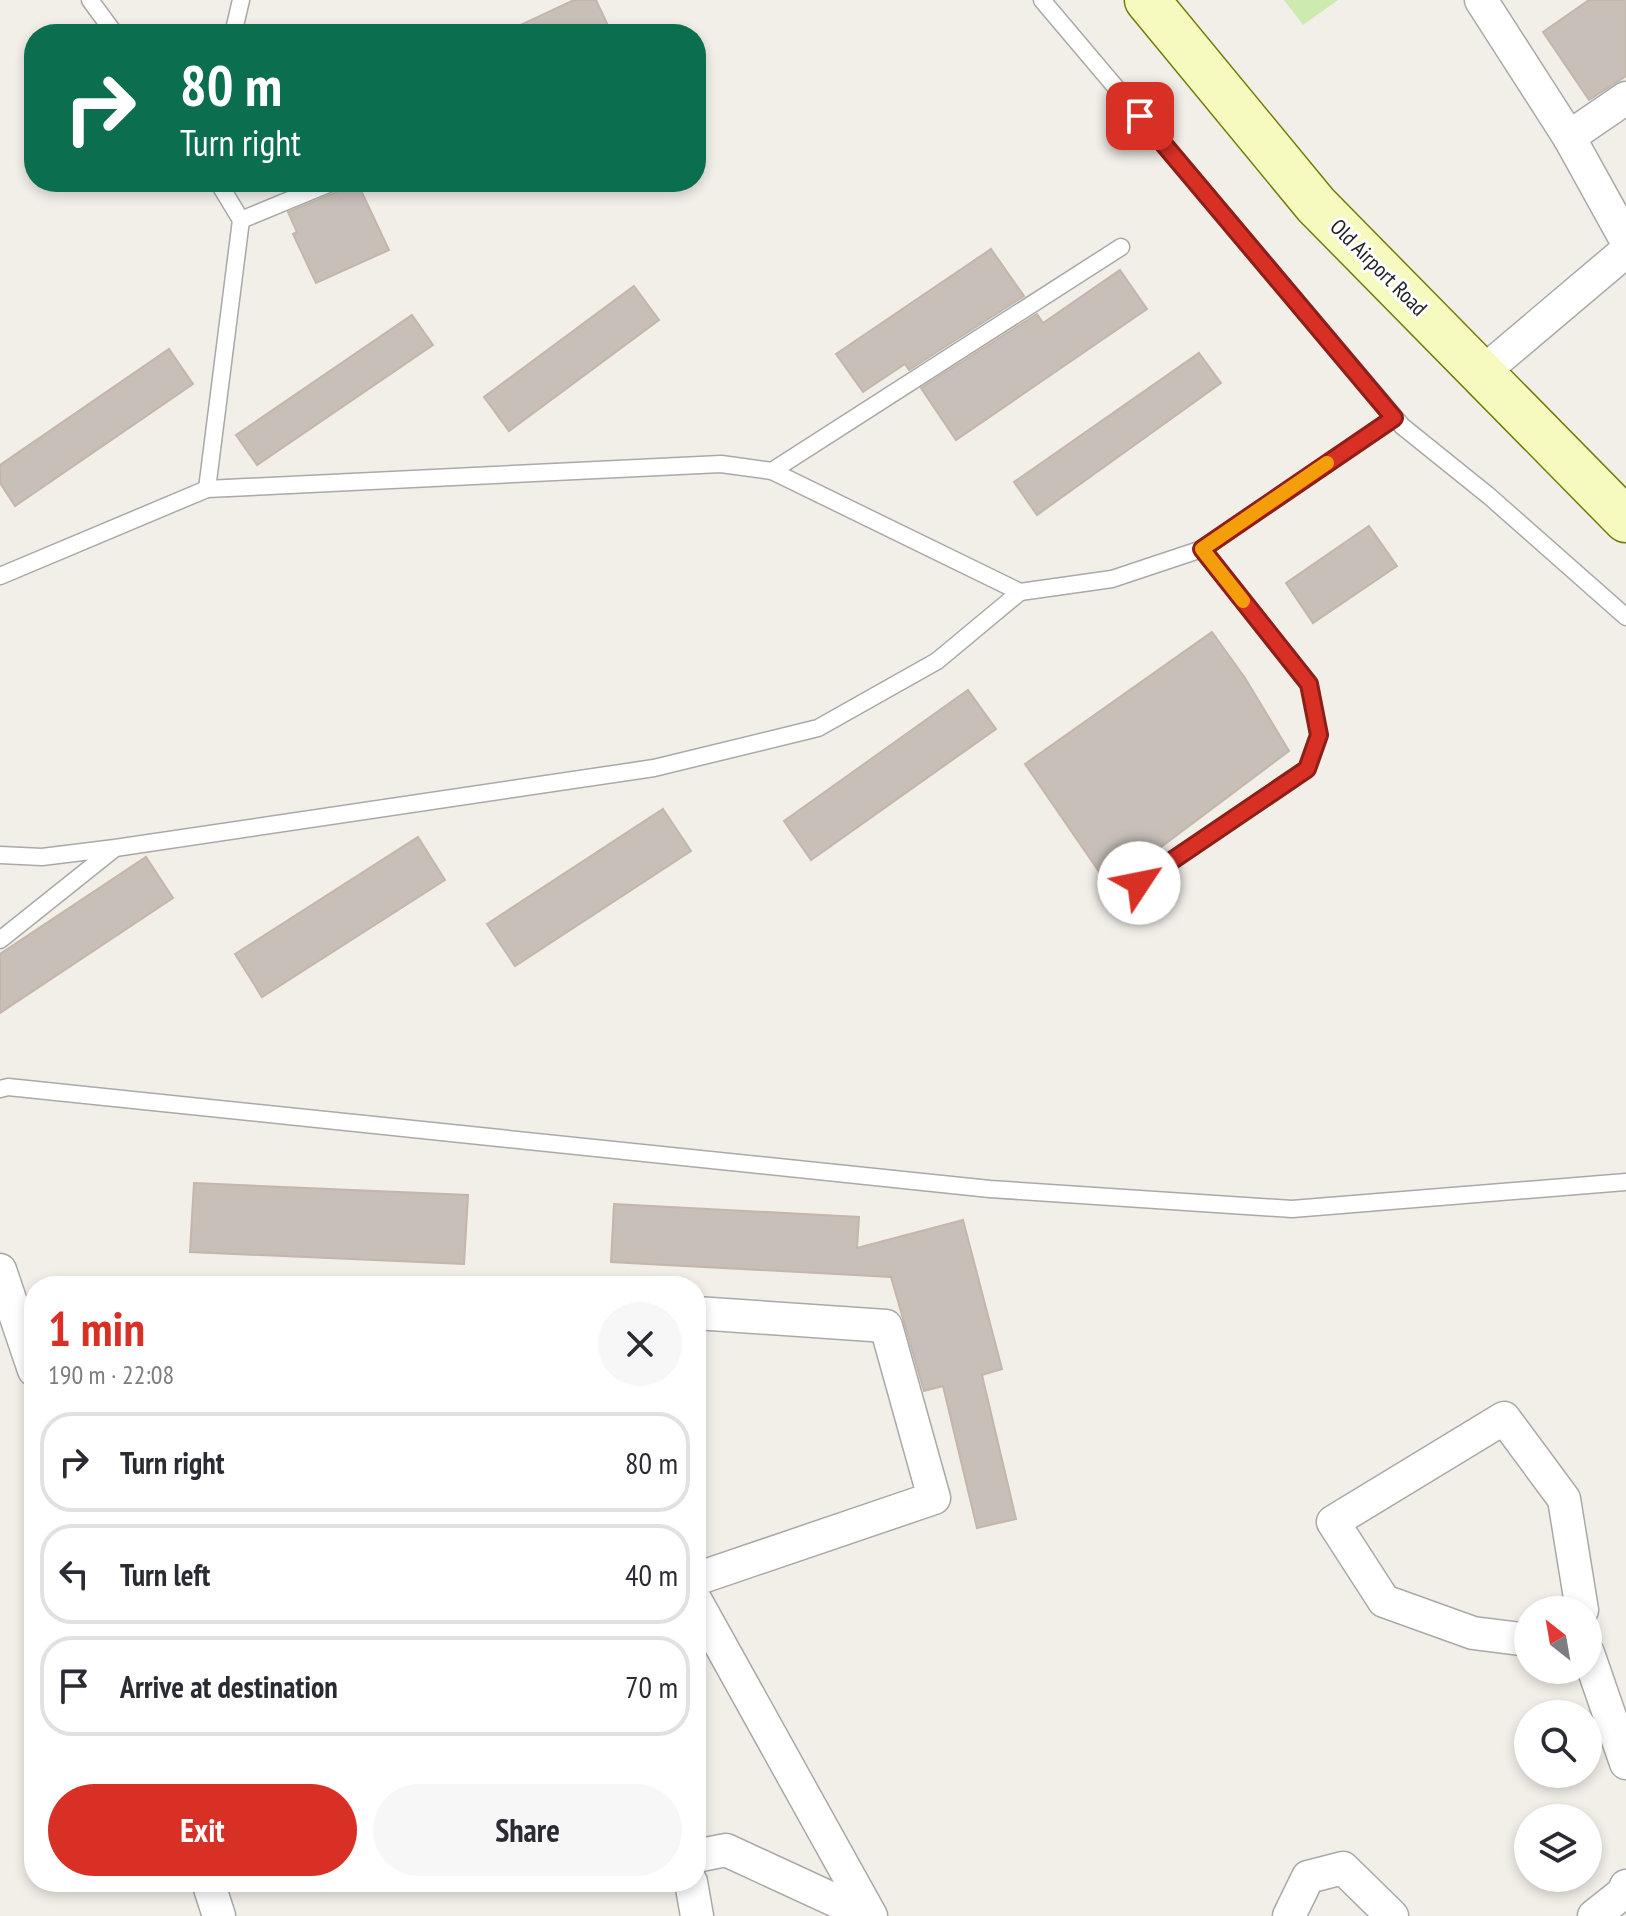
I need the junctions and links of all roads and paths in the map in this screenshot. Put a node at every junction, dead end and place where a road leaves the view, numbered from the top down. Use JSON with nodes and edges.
{"nodes":[{"id":1,"x":90,"y":0,"type":"edge"},
{"id":2,"x":241,"y":0,"type":"edge"},
{"id":3,"x":1042,"y":0,"type":"edge"},
{"id":4,"x":1147,"y":0,"type":"edge"},
{"id":5,"x":1481,"y":0,"type":"edge"},
{"id":6,"x":108,"y":24,"type":"edge"},
{"id":7,"x":235,"y":24,"type":"edge"},
{"id":8,"x":1626,"y":98,"type":"edge"},
{"id":9,"x":1569,"y":137,"type":"junction"},
{"id":10,"x":224,"y":192,"type":"edge"},
{"id":11,"x":309,"y":192,"type":"edge"},
{"id":12,"x":241,"y":220,"type":"junction"},
{"id":13,"x":1626,"y":240,"type":"edge"},
{"id":14,"x":1121,"y":247,"type":"dead end"},
{"id":15,"x":1626,"y":251,"type":"edge"},
{"id":16,"x":1483,"y":372,"type":"junction"},
{"id":17,"x":1394,"y":418,"type":"junction"},
{"id":18,"x":772,"y":471,"type":"junction"},
{"id":19,"x":207,"y":489,"type":"junction"},
{"id":20,"x":1626,"y":520,"type":"edge"},
{"id":21,"x":1202,"y":549,"type":"junction"},
{"id":22,"x":0,"y":576,"type":"edge"},
{"id":23,"x":1020,"y":592,"type":"junction"},
{"id":24,"x":1626,"y":617,"type":"edge"},
{"id":25,"x":115,"y":848,"type":"junction"},
{"id":26,"x":0,"y":855,"type":"edge"},
{"id":27,"x":1139,"y":883,"type":"dead end"},
{"id":28,"x":0,"y":940,"type":"edge"},
{"id":29,"x":0,"y":1089,"type":"edge"},
{"id":30,"x":1626,"y":1182,"type":"edge"},
{"id":31,"x":0,"y":1270,"type":"edge"},
{"id":32,"x":706,"y":1314,"type":"edge"},
{"id":33,"x":24,"y":1341,"type":"edge"},
{"id":34,"x":706,"y":1576,"type":"edge"},
{"id":35,"x":1580,"y":1596,"type":"edge"},
{"id":36,"x":706,"y":1619,"type":"edge"},
{"id":37,"x":1514,"y":1638,"type":"edge"},
{"id":38,"x":1599,"y":1684,"type":"edge"},
{"id":39,"x":1626,"y":1763,"type":"edge"},
{"id":40,"x":706,"y":1854,"type":"edge"},
{"id":41,"x":1626,"y":1886,"type":"edge"},
{"id":42,"x":211,"y":1892,"type":"edge"},
{"id":43,"x":693,"y":1892,"type":"edge"},
{"id":44,"x":219,"y":1916,"type":"edge"},
{"id":45,"x":697,"y":1916,"type":"edge"},
{"id":46,"x":870,"y":1916,"type":"edge"},
{"id":47,"x":1289,"y":1916,"type":"edge"},
{"id":48,"x":1392,"y":1916,"type":"edge"},
{"id":49,"x":1594,"y":1916,"type":"edge"}],
"edges":[{"from":1,"to":6,"type":"lane"},
{"from":2,"to":7,"type":"lane"},
{"from":3,"to":17,"type":"lane"},
{"from":4,"to":16,"type":"main road","name":"Old Airport Road"},
{"from":5,"to":9,"type":"street"},
{"from":8,"to":9,"type":"street"},
{"from":9,"to":13,"type":"street"},
{"from":10,"to":12,"type":"lane"},
{"from":11,"to":12,"type":"lane"},
{"from":12,"to":19,"type":"lane"},
{"from":14,"to":18,"type":"lane"},
{"from":15,"to":16,"type":"street"},
{"from":16,"to":20,"type":"main road","name":"Old Airport Road"},
{"from":17,"to":21,"type":"lane"},
{"from":17,"to":24,"type":"lane"},
{"from":18,"to":19,"type":"lane"},
{"from":18,"to":23,"type":"lane"},
{"from":19,"to":22,"type":"lane"},
{"from":21,"to":23,"type":"lane"},
{"from":21,"to":27,"type":"lane"},
{"from":23,"to":25,"type":"lane"},
{"from":25,"to":26,"type":"lane"},
{"from":25,"to":28,"type":"lane"},
{"from":29,"to":30,"type":"lane"},
{"from":31,"to":33,"type":"street"},
{"from":32,"to":34,"type":"street"},
{"from":35,"to":37,"type":"street"},
{"from":36,"to":46,"type":"street"},
{"from":38,"to":39,"type":"street"},
{"from":40,"to":46,"type":"street"},
{"from":41,"to":49,"type":"street"},
{"from":42,"to":44,"type":"street"},
{"from":43,"to":45,"type":"street"},
{"from":47,"to":48,"type":"street"}]}
